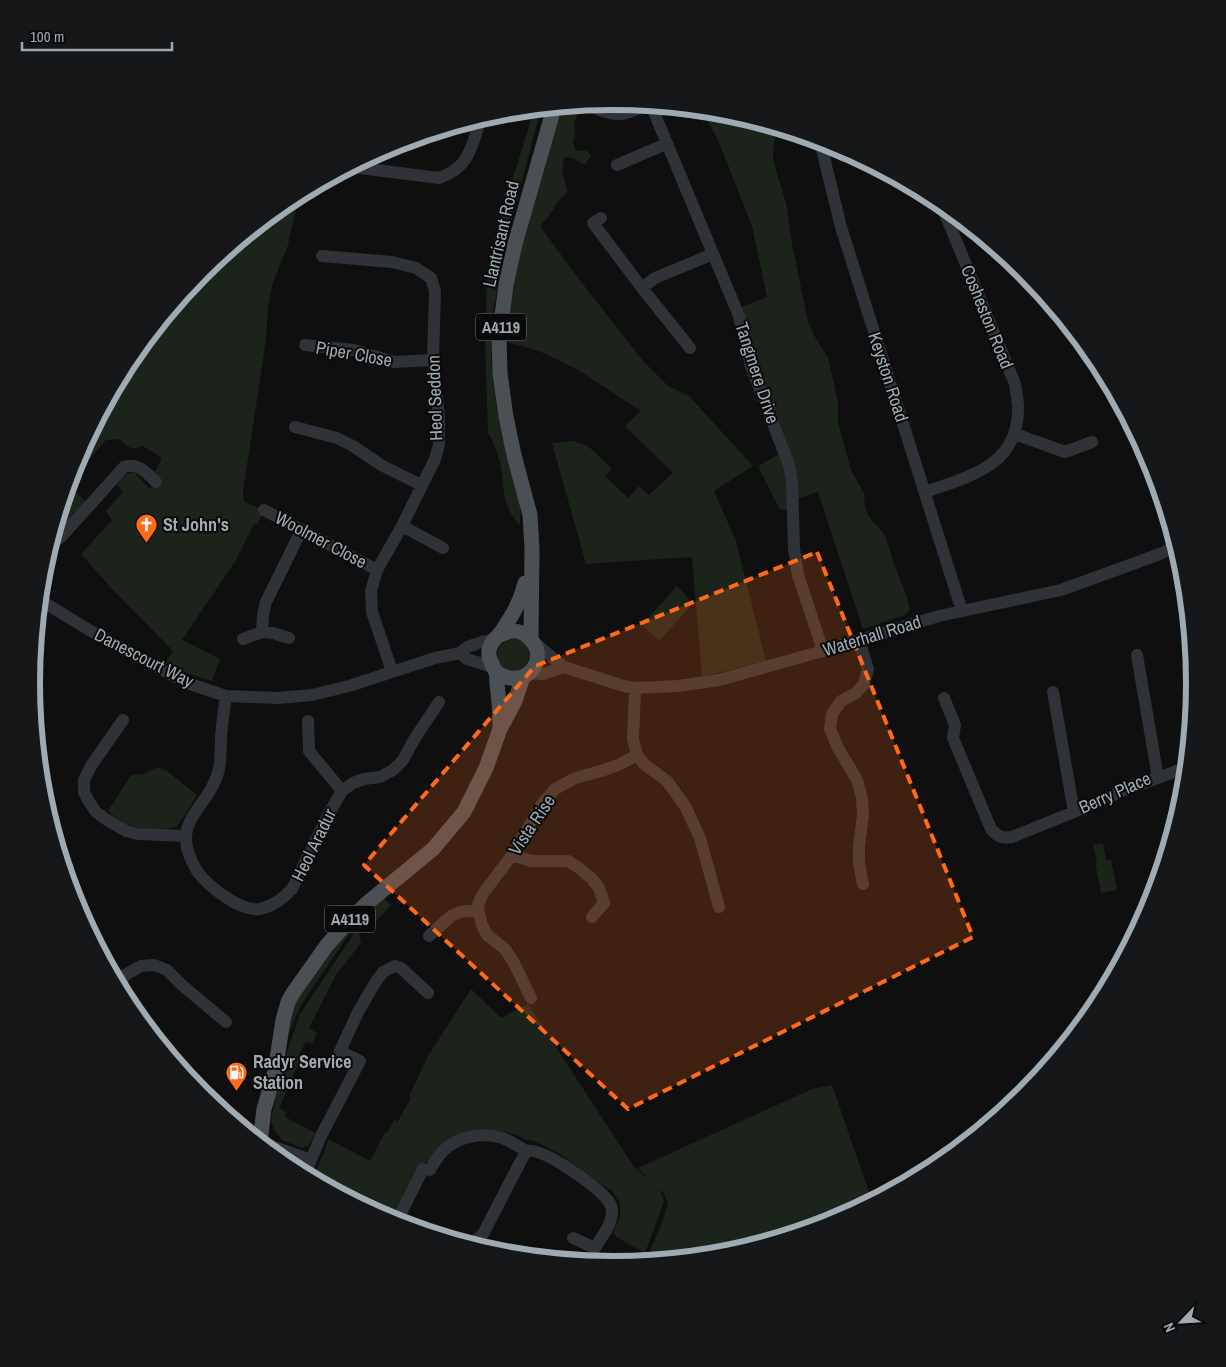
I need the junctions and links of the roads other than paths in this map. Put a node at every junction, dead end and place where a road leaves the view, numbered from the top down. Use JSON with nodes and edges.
{"nodes":[{"id":1,"x":603,"y":111,"type":"edge"},
{"id":2,"x":632,"y":111,"type":"edge"},
{"id":3,"x":653,"y":112,"type":"edge"},
{"id":4,"x":552,"y":114,"type":"edge"},
{"id":5,"x":478,"y":127,"type":"edge"},
{"id":6,"x":666,"y":144,"type":"junction"},
{"id":7,"x":822,"y":150,"type":"edge"},
{"id":8,"x":617,"y":165,"type":"dead end"},
{"id":9,"x":363,"y":168,"type":"edge"},
{"id":10,"x":601,"y":218,"type":"dead end"},
{"id":11,"x":947,"y":218,"type":"edge"},
{"id":12,"x":713,"y":254,"type":"junction"},
{"id":13,"x":322,"y":256,"type":"dead end"},
{"id":14,"x":642,"y":288,"type":"junction"},
{"id":15,"x":305,"y":345,"type":"dead end"},
{"id":16,"x":690,"y":348,"type":"dead end"},
{"id":17,"x":433,"y":360,"type":"junction"},
{"id":18,"x":295,"y":427,"type":"dead end"},
{"id":19,"x":1015,"y":434,"type":"junction"},
{"id":20,"x":1092,"y":442,"type":"dead end"},
{"id":21,"x":156,"y":482,"type":"dead end"},
{"id":22,"x":421,"y":485,"type":"junction"},
{"id":23,"x":925,"y":492,"type":"junction"},
{"id":24,"x":264,"y":510,"type":"dead end"},
{"id":25,"x":402,"y":526,"type":"junction"},
{"id":26,"x":302,"y":529,"type":"junction"},
{"id":27,"x":59,"y":538,"type":"edge"},
{"id":28,"x":434,"y":547,"type":"dead end"},
{"id":29,"x":532,"y":549,"type":"junction"},
{"id":30,"x":1169,"y":549,"type":"edge"},
{"id":31,"x":377,"y":570,"type":"junction"},
{"id":32,"x":46,"y":604,"type":"edge"},
{"id":33,"x":962,"y":611,"type":"junction"},
{"id":34,"x":262,"y":632,"type":"junction"},
{"id":35,"x":497,"y":637,"type":"junction"},
{"id":36,"x":289,"y":638,"type":"dead end"},
{"id":37,"x":242,"y":639,"type":"dead end"},
{"id":38,"x":859,"y":640,"type":"junction"},
{"id":39,"x":533,"y":641,"type":"junction"},
{"id":40,"x":823,"y":651,"type":"junction"},
{"id":41,"x":460,"y":653,"type":"junction"},
{"id":42,"x":1137,"y":655,"type":"dead end"},
{"id":43,"x":564,"y":667,"type":"junction"},
{"id":44,"x":494,"y":670,"type":"junction"},
{"id":45,"x":392,"y":671,"type":"junction"},
{"id":46,"x":527,"y":675,"type":"junction"},
{"id":47,"x":635,"y":688,"type":"junction"},
{"id":48,"x":1053,"y":692,"type":"dead end"},
{"id":49,"x":226,"y":696,"type":"junction"},
{"id":50,"x":944,"y":698,"type":"dead end"},
{"id":51,"x":439,"y":702,"type":"dead end"},
{"id":52,"x":123,"y":720,"type":"dead end"},
{"id":53,"x":308,"y":722,"type":"dead end"},
{"id":54,"x":500,"y":729,"type":"junction"},
{"id":55,"x":637,"y":755,"type":"junction"},
{"id":56,"x":1179,"y":770,"type":"edge"},
{"id":57,"x":1158,"y":778,"type":"junction"},
{"id":58,"x":342,"y":791,"type":"junction"},
{"id":59,"x":1074,"y":812,"type":"junction"},
{"id":60,"x":186,"y":836,"type":"junction"},
{"id":61,"x":512,"y":855,"type":"junction"},
{"id":62,"x":862,"y":884,"type":"dead end"},
{"id":63,"x":719,"y":907,"type":"dead end"},
{"id":64,"x":478,"y":910,"type":"junction"},
{"id":65,"x":592,"y":917,"type":"dead end"},
{"id":66,"x":429,"y":936,"type":"dead end"},
{"id":67,"x":123,"y":979,"type":"edge"},
{"id":68,"x":428,"y":993,"type":"dead end"},
{"id":69,"x":532,"y":998,"type":"dead end"},
{"id":70,"x":226,"y":1022,"type":"dead end"},
{"id":71,"x":261,"y":1135,"type":"edge"},
{"id":72,"x":279,"y":1149,"type":"edge"},
{"id":73,"x":529,"y":1150,"type":"junction"},
{"id":74,"x":311,"y":1160,"type":"junction"},
{"id":75,"x":307,"y":1168,"type":"edge"},
{"id":76,"x":400,"y":1215,"type":"edge"},
{"id":77,"x":573,"y":1238,"type":"dead end"},
{"id":78,"x":477,"y":1240,"type":"edge"}],
"edges":[{"from":1,"to":2,"type":"street"},
{"from":3,"to":6,"type":"street","name":"Tangmere Drive"},
{"from":4,"to":29,"type":"main road","name":"Llantrisant Road","number":"A4119"},
{"from":5,"to":9,"type":"street"},
{"from":6,"to":8,"type":"street"},
{"from":6,"to":12,"type":"street","name":"Tangmere Drive"},
{"from":7,"to":23,"type":"street","name":"Keyston Road"},
{"from":10,"to":14,"type":"street"},
{"from":11,"to":19,"type":"street","name":"Cosheston Road"},
{"from":12,"to":14,"type":"street"},
{"from":12,"to":40,"type":"street","name":"Tangmere Drive"},
{"from":13,"to":17,"type":"street","name":"Heol Seddon"},
{"from":14,"to":16,"type":"street"},
{"from":15,"to":17,"type":"street","name":"Piper Close"},
{"from":17,"to":22,"type":"street","name":"Heol Seddon"},
{"from":18,"to":22,"type":"street"},
{"from":19,"to":20,"type":"street"},
{"from":19,"to":23,"type":"street","name":"Cosheston Road"},
{"from":21,"to":27,"type":"street"},
{"from":22,"to":25,"type":"street","name":"Heol Seddon"},
{"from":23,"to":33,"type":"street","name":"Keyston Road"},
{"from":24,"to":26,"type":"street","name":"Woolmer Close"},
{"from":25,"to":28,"type":"street"},
{"from":25,"to":31,"type":"street","name":"Heol Seddon"},
{"from":26,"to":31,"type":"street","name":"Woolmer Close"},
{"from":26,"to":34,"type":"street"},
{"from":29,"to":35,"type":"main road","name":"Llantrisant Road","number":"A4119"},
{"from":29,"to":39,"type":"main road","name":"Llantrisant Road","number":"A4119"},
{"from":30,"to":33,"type":"street","name":"Waterhall Road"},
{"from":31,"to":45,"type":"street","name":"Heol Seddon"},
{"from":32,"to":49,"type":"street","name":"Danescourt Way"},
{"from":33,"to":38,"type":"street","name":"Waterhall Road"},
{"from":34,"to":36,"type":"street"},
{"from":34,"to":37,"type":"street"},
{"from":35,"to":39,"type":"main road"},
{"from":35,"to":41,"type":"street","name":"Danescourt Way"},
{"from":35,"to":44,"type":"main road","name":"Llantrisant Road","number":"A4119"},
{"from":38,"to":40,"type":"street","name":"Waterhall Road"},
{"from":38,"to":62,"type":"street"},
{"from":39,"to":43,"type":"street","name":"Waterhall Road"},
{"from":39,"to":46,"type":"main road","name":"Llantrisant Road","number":"A4119"},
{"from":40,"to":47,"type":"street","name":"Waterhall Road"},
{"from":41,"to":44,"type":"street"},
{"from":41,"to":45,"type":"street","name":"Danescourt Way"},
{"from":42,"to":57,"type":"street","name":"Berry Place"},
{"from":43,"to":46,"type":"street"},
{"from":43,"to":47,"type":"street","name":"Waterhall Road"},
{"from":44,"to":46,"type":"main road"},
{"from":44,"to":54,"type":"main road","name":"Llantrisant Road","number":"A4119"},
{"from":45,"to":49,"type":"street","name":"Danescourt Way"},
{"from":46,"to":54,"type":"main road","name":"Llantrisant Road","number":"A4119"},
{"from":47,"to":55,"type":"street"},
{"from":48,"to":59,"type":"street","name":"Berry Place"},
{"from":49,"to":60,"type":"street"},
{"from":50,"to":59,"type":"street"},
{"from":51,"to":58,"type":"street","name":"Heol Aradur"},
{"from":52,"to":60,"type":"street"},
{"from":53,"to":58,"type":"street"},
{"from":54,"to":71,"type":"main road","name":"Llantrisant Road","number":"A4119"},
{"from":55,"to":61,"type":"street","name":"Vista Rise"},
{"from":55,"to":63,"type":"street"},
{"from":56,"to":57,"type":"street"},
{"from":57,"to":59,"type":"street","name":"Berry Place"},
{"from":58,"to":60,"type":"street","name":"Heol Aradur"},
{"from":61,"to":64,"type":"street","name":"Vista Rise"},
{"from":61,"to":65,"type":"street"},
{"from":64,"to":66,"type":"street"},
{"from":64,"to":69,"type":"street"},
{"from":67,"to":70,"type":"street"},
{"from":68,"to":74,"type":"street"},
{"from":72,"to":74,"type":"street"},
{"from":73,"to":76,"type":"street"},
{"from":73,"to":77,"type":"street"},
{"from":73,"to":78,"type":"street"},
{"from":74,"to":75,"type":"street"}]}
